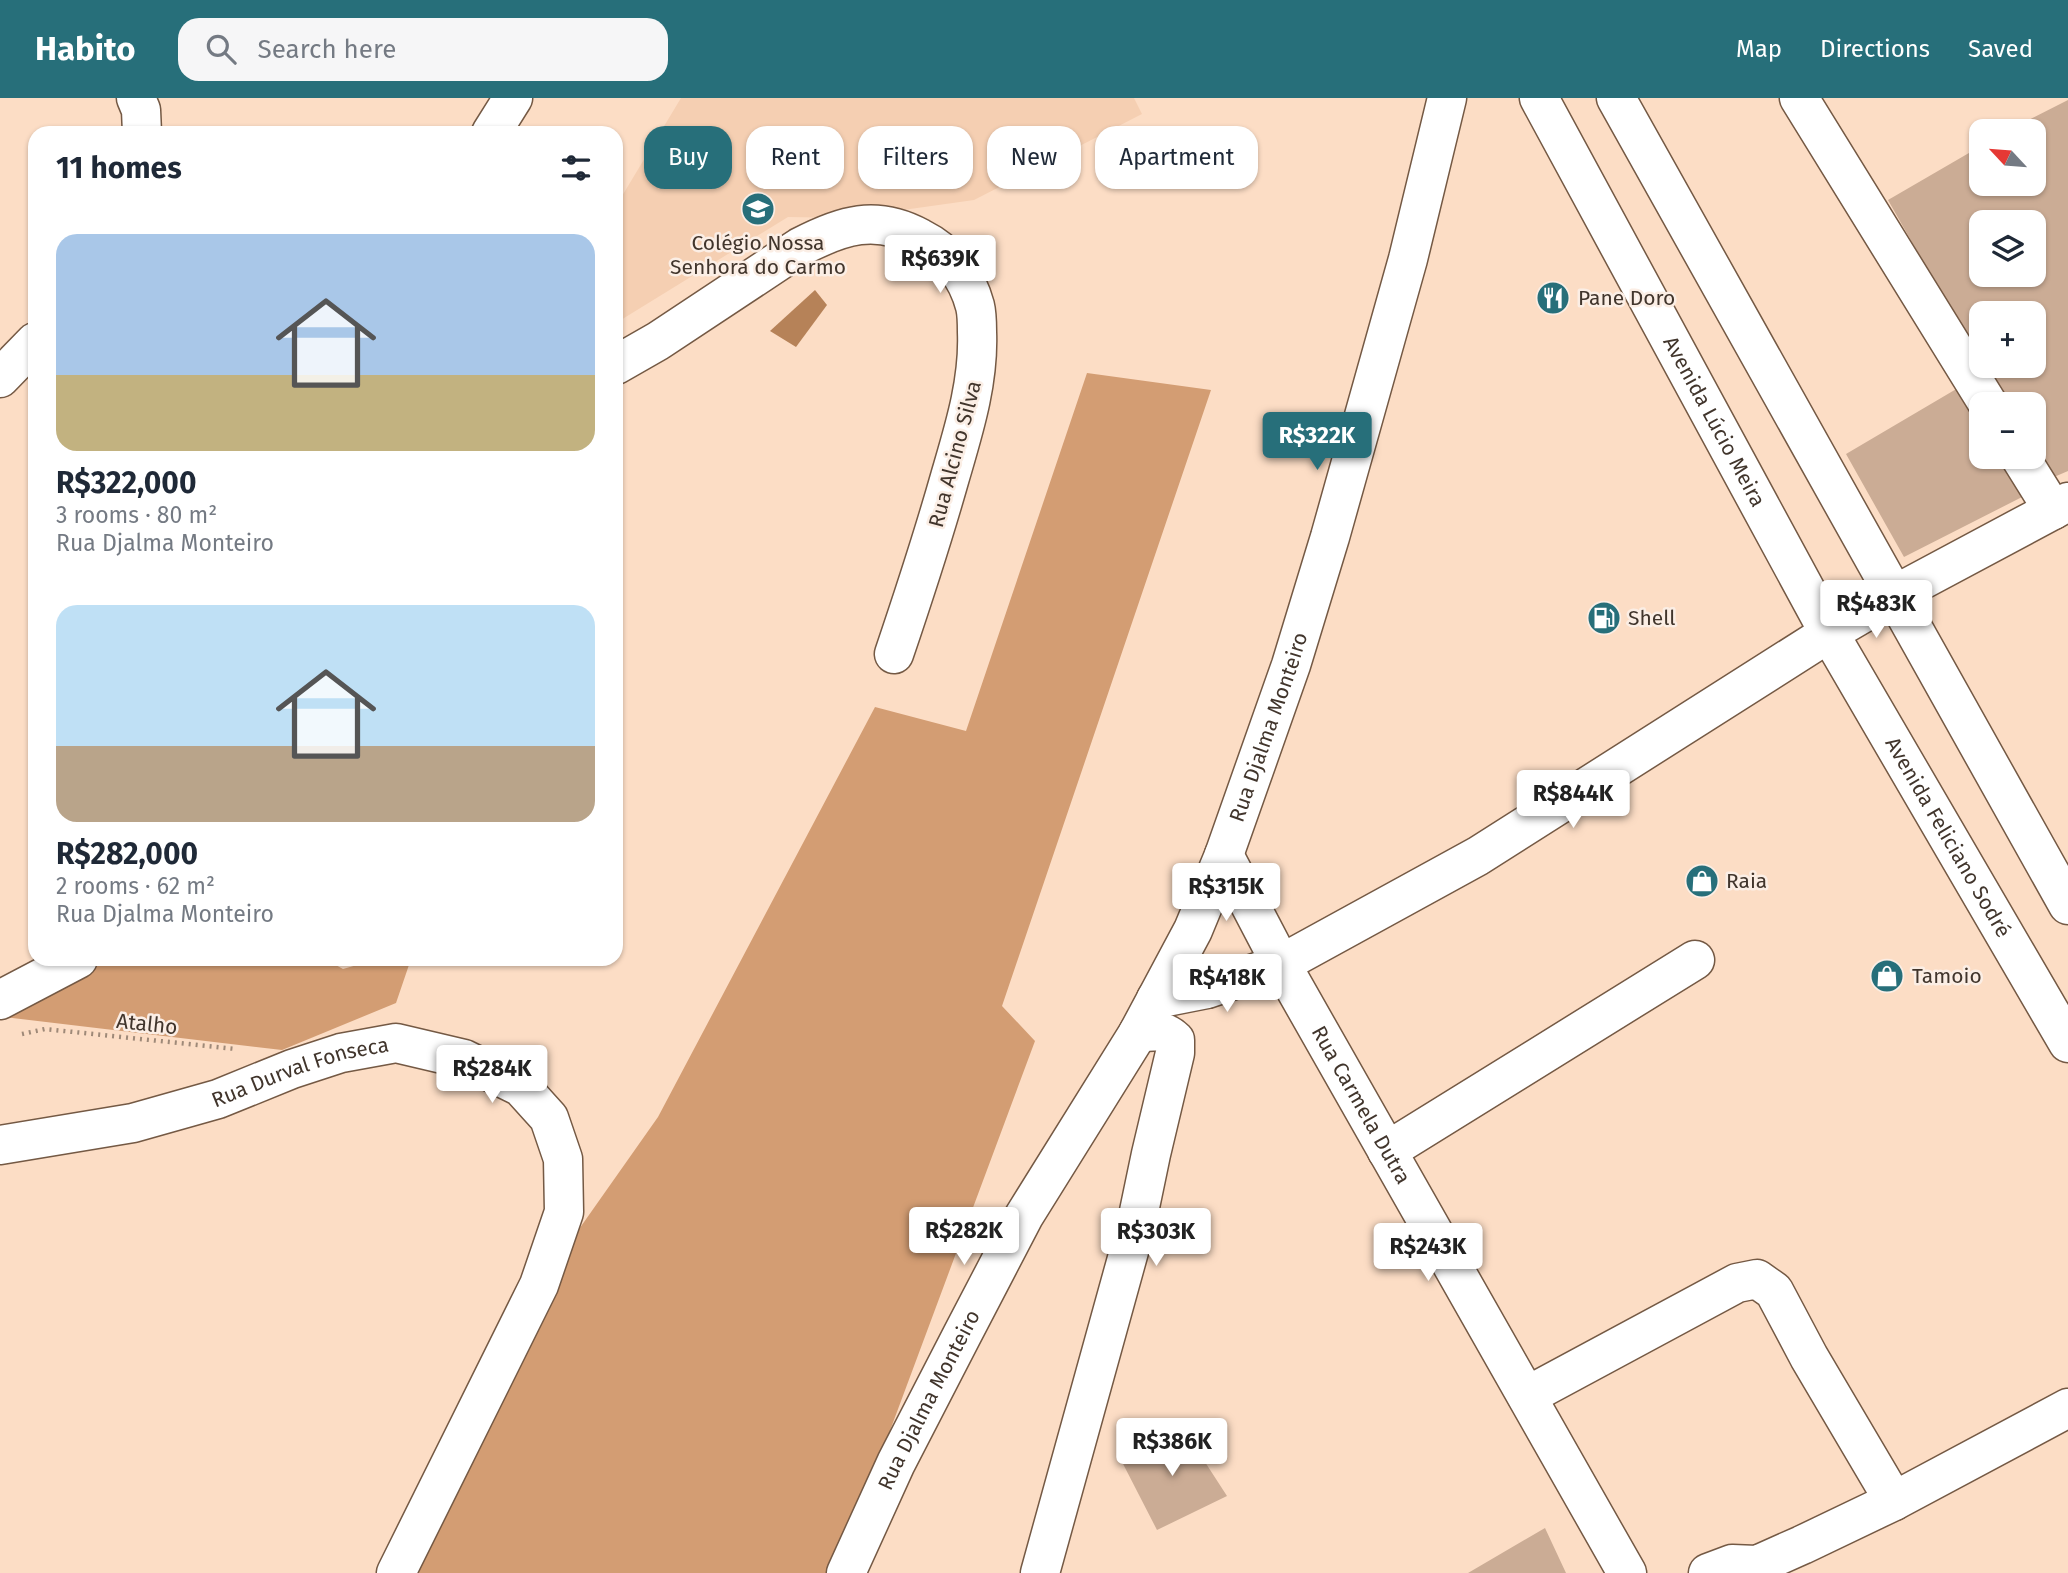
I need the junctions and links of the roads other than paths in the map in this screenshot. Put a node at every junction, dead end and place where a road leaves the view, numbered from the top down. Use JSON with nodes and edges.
{"nodes":[{"id":1,"x":136,"y":98,"type":"edge"},
{"id":2,"x":513,"y":98,"type":"edge"},
{"id":3,"x":1447,"y":98,"type":"edge"},
{"id":4,"x":1539,"y":98,"type":"edge"},
{"id":5,"x":1616,"y":98,"type":"edge"},
{"id":6,"x":1799,"y":98,"type":"edge"},
{"id":7,"x":142,"y":126,"type":"edge"},
{"id":8,"x":495,"y":126,"type":"edge"},
{"id":9,"x":28,"y":349,"type":"edge"},
{"id":10,"x":623,"y":362,"type":"edge"},
{"id":11,"x":0,"y":378,"type":"edge"},
{"id":12,"x":1982,"y":392,"type":"edge"},
{"id":13,"x":2030,"y":469,"type":"edge"},
{"id":14,"x":2060,"y":506,"type":"edge"},
{"id":15,"x":1894,"y":595,"type":"junction"},
{"id":16,"x":1829,"y":633,"type":"junction"},
{"id":17,"x":894,"y":654,"type":"dead end"},
{"id":18,"x":1224,"y":855,"type":"junction"},
{"id":19,"x":2068,"y":905,"type":"edge"},
{"id":20,"x":1695,"y":960,"type":"dead end"},
{"id":21,"x":1281,"y":964,"type":"junction"},
{"id":22,"x":65,"y":966,"type":"edge"},
{"id":23,"x":1156,"y":999,"type":"junction"},
{"id":24,"x":0,"y":1000,"type":"edge"},
{"id":25,"x":1138,"y":1033,"type":"junction"},
{"id":26,"x":2068,"y":1043,"type":"edge"},
{"id":27,"x":0,"y":1144,"type":"edge"},
{"id":28,"x":1387,"y":1150,"type":"junction"},
{"id":29,"x":1527,"y":1396,"type":"junction"},
{"id":30,"x":2068,"y":1408,"type":"edge"},
{"id":31,"x":1894,"y":1501,"type":"junction"},
{"id":32,"x":396,"y":1573,"type":"edge"},
{"id":33,"x":846,"y":1573,"type":"edge"},
{"id":34,"x":1040,"y":1573,"type":"edge"},
{"id":35,"x":1627,"y":1573,"type":"edge"},
{"id":36,"x":1708,"y":1573,"type":"edge"}],
"edges":[{"from":1,"to":7,"type":"main road"},
{"from":2,"to":8,"type":"main road"},
{"from":3,"to":18,"type":"main road","name":"Rua Djalma Monteiro"},
{"from":4,"to":16,"type":"main road","name":"Avenida Lúcio Meira"},
{"from":5,"to":15,"type":"main road"},
{"from":6,"to":12,"type":"main road"},
{"from":9,"to":11,"type":"main road"},
{"from":10,"to":17,"type":"main road","name":"Rua Alcino Silva"},
{"from":13,"to":14,"type":"main road"},
{"from":14,"to":15,"type":"main road"},
{"from":15,"to":16,"type":"main road"},
{"from":15,"to":19,"type":"main road"},
{"from":16,"to":21,"type":"main road"},
{"from":16,"to":26,"type":"main road","name":"Avenida Feliciano Sodré"},
{"from":18,"to":21,"type":"main road","name":"Rua Carmela Dutra"},
{"from":18,"to":23,"type":"main road","name":"Rua Djalma Monteiro"},
{"from":20,"to":28,"type":"main road"},
{"from":21,"to":23,"type":"main road"},
{"from":21,"to":28,"type":"main road","name":"Rua Carmela Dutra"},
{"from":22,"to":24,"type":"main road"},
{"from":23,"to":25,"type":"main road","name":"Rua Djalma Monteiro"},
{"from":25,"to":33,"type":"main road","name":"Rua Djalma Monteiro"},
{"from":25,"to":34,"type":"main road"},
{"from":27,"to":32,"type":"main road","name":"Rua Durval Fonseca"},
{"from":28,"to":29,"type":"main road","name":"Rua Carmela Dutra"},
{"from":29,"to":31,"type":"main road"},
{"from":29,"to":35,"type":"main road","name":"Rua Carmela Dutra"},
{"from":30,"to":31,"type":"main road"},
{"from":31,"to":36,"type":"main road"}]}
